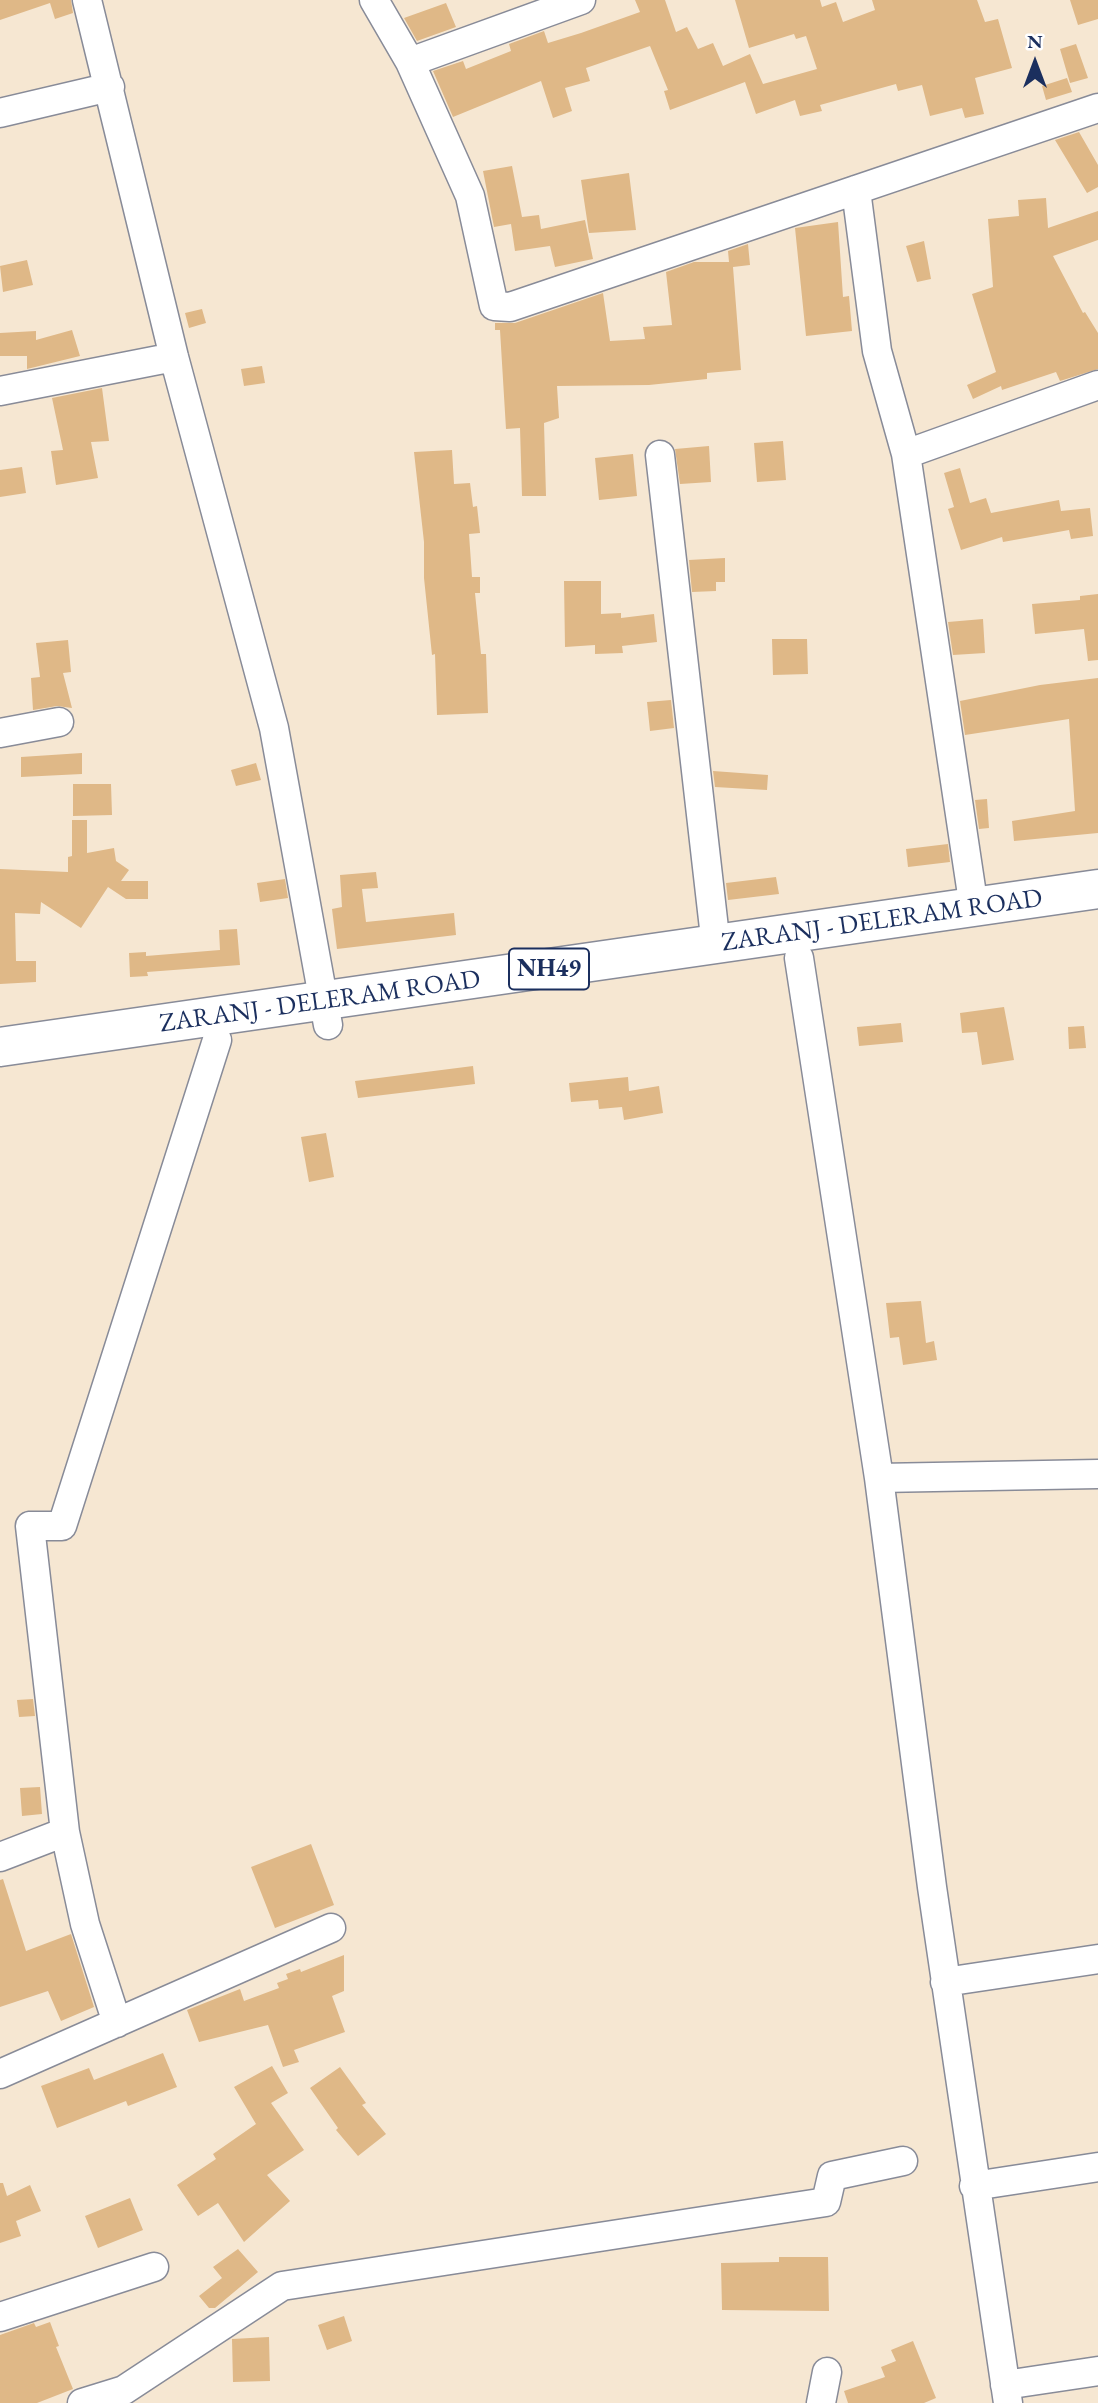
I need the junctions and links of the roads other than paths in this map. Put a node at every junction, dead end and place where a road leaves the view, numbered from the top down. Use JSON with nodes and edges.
{"nodes":[{"id":1,"x":87,"y":0,"type":"edge"},
{"id":2,"x":374,"y":0,"type":"edge"},
{"id":3,"x":582,"y":0,"type":"edge"},
{"id":4,"x":410,"y":62,"type":"junction"},
{"id":5,"x":110,"y":87,"type":"junction"},
{"id":6,"x":1098,"y":108,"type":"edge"},
{"id":7,"x":0,"y":113,"type":"edge"},
{"id":8,"x":856,"y":190,"type":"junction"},
{"id":9,"x":174,"y":357,"type":"junction"},
{"id":10,"x":1098,"y":384,"type":"edge"},
{"id":11,"x":0,"y":391,"type":"edge"},
{"id":12,"x":906,"y":454,"type":"junction"},
{"id":13,"x":660,"y":455,"type":"dead end"},
{"id":14,"x":59,"y":722,"type":"dead end"},
{"id":15,"x":0,"y":733,"type":"edge"},
{"id":16,"x":1098,"y":889,"type":"edge"},
{"id":17,"x":974,"y":908,"type":"junction"},
{"id":18,"x":1098,"y":915,"type":"edge"},
{"id":19,"x":716,"y":946,"type":"junction"},
{"id":20,"x":799,"y":958,"type":"junction"},
{"id":21,"x":327,"y":1013,"type":"junction"},
{"id":22,"x":217,"y":1040,"type":"junction"},
{"id":23,"x":0,"y":1047,"type":"edge"},
{"id":24,"x":0,"y":1070,"type":"edge"},
{"id":25,"x":1098,"y":1474,"type":"edge"},
{"id":26,"x":879,"y":1478,"type":"junction"},
{"id":27,"x":65,"y":1832,"type":"junction"},
{"id":28,"x":0,"y":1857,"type":"edge"},
{"id":29,"x":331,"y":1928,"type":"dead end"},
{"id":30,"x":1098,"y":1959,"type":"edge"},
{"id":31,"x":946,"y":1982,"type":"junction"},
{"id":32,"x":117,"y":2023,"type":"junction"},
{"id":33,"x":0,"y":2074,"type":"edge"},
{"id":34,"x":903,"y":2161,"type":"dead end"},
{"id":35,"x":1098,"y":2167,"type":"edge"},
{"id":36,"x":974,"y":2186,"type":"junction"},
{"id":37,"x":154,"y":2267,"type":"dead end"},
{"id":38,"x":0,"y":2317,"type":"edge"},
{"id":39,"x":1098,"y":2371,"type":"edge"},
{"id":40,"x":827,"y":2372,"type":"dead end"},
{"id":41,"x":1006,"y":2394,"type":"edge"},
{"id":42,"x":126,"y":2397,"type":"edge"},
{"id":43,"x":82,"y":2403,"type":"edge"},
{"id":44,"x":821,"y":2403,"type":"edge"}],
"edges":[{"from":1,"to":5,"type":"street"},
{"from":2,"to":4,"type":"street"},
{"from":3,"to":4,"type":"street"},
{"from":4,"to":8,"type":"street"},
{"from":5,"to":7,"type":"street"},
{"from":5,"to":9,"type":"street"},
{"from":6,"to":8,"type":"street"},
{"from":8,"to":12,"type":"street"},
{"from":9,"to":11,"type":"street"},
{"from":9,"to":21,"type":"street"},
{"from":10,"to":12,"type":"street"},
{"from":12,"to":17,"type":"street"},
{"from":13,"to":19,"type":"street"},
{"from":14,"to":15,"type":"street"},
{"from":16,"to":17,"type":"highway","name":"ZARANJ - DELERAM ROAD","number":"NH49"},
{"from":17,"to":19,"type":"highway","name":"ZARANJ - DELERAM ROAD","number":"NH49"},
{"from":18,"to":20,"type":"highway","name":"ZARANJ - DELERAM ROAD","number":"NH49"},
{"from":19,"to":21,"type":"highway","name":"ZARANJ - DELERAM ROAD","number":"NH49"},
{"from":20,"to":21,"type":"highway","name":"ZARANJ - DELERAM ROAD","number":"NH49"},
{"from":20,"to":26,"type":"street"},
{"from":21,"to":22,"type":"highway","name":"ZARANJ - DELERAM ROAD","number":"NH49"},
{"from":21,"to":23,"type":"highway","name":"ZARANJ - DELERAM ROAD","number":"NH49"},
{"from":22,"to":24,"type":"highway","name":"ZARANJ - DELERAM ROAD","number":"NH49"},
{"from":22,"to":27,"type":"street"},
{"from":25,"to":26,"type":"street"},
{"from":26,"to":31,"type":"street"},
{"from":27,"to":28,"type":"street"},
{"from":27,"to":32,"type":"street"},
{"from":29,"to":32,"type":"street"},
{"from":30,"to":31,"type":"street"},
{"from":31,"to":36,"type":"street"},
{"from":32,"to":33,"type":"street"},
{"from":34,"to":42,"type":"street"},
{"from":35,"to":36,"type":"street"},
{"from":36,"to":41,"type":"street"},
{"from":37,"to":38,"type":"street"},
{"from":39,"to":41,"type":"street"},
{"from":40,"to":44,"type":"street"},
{"from":42,"to":43,"type":"street"}]}
